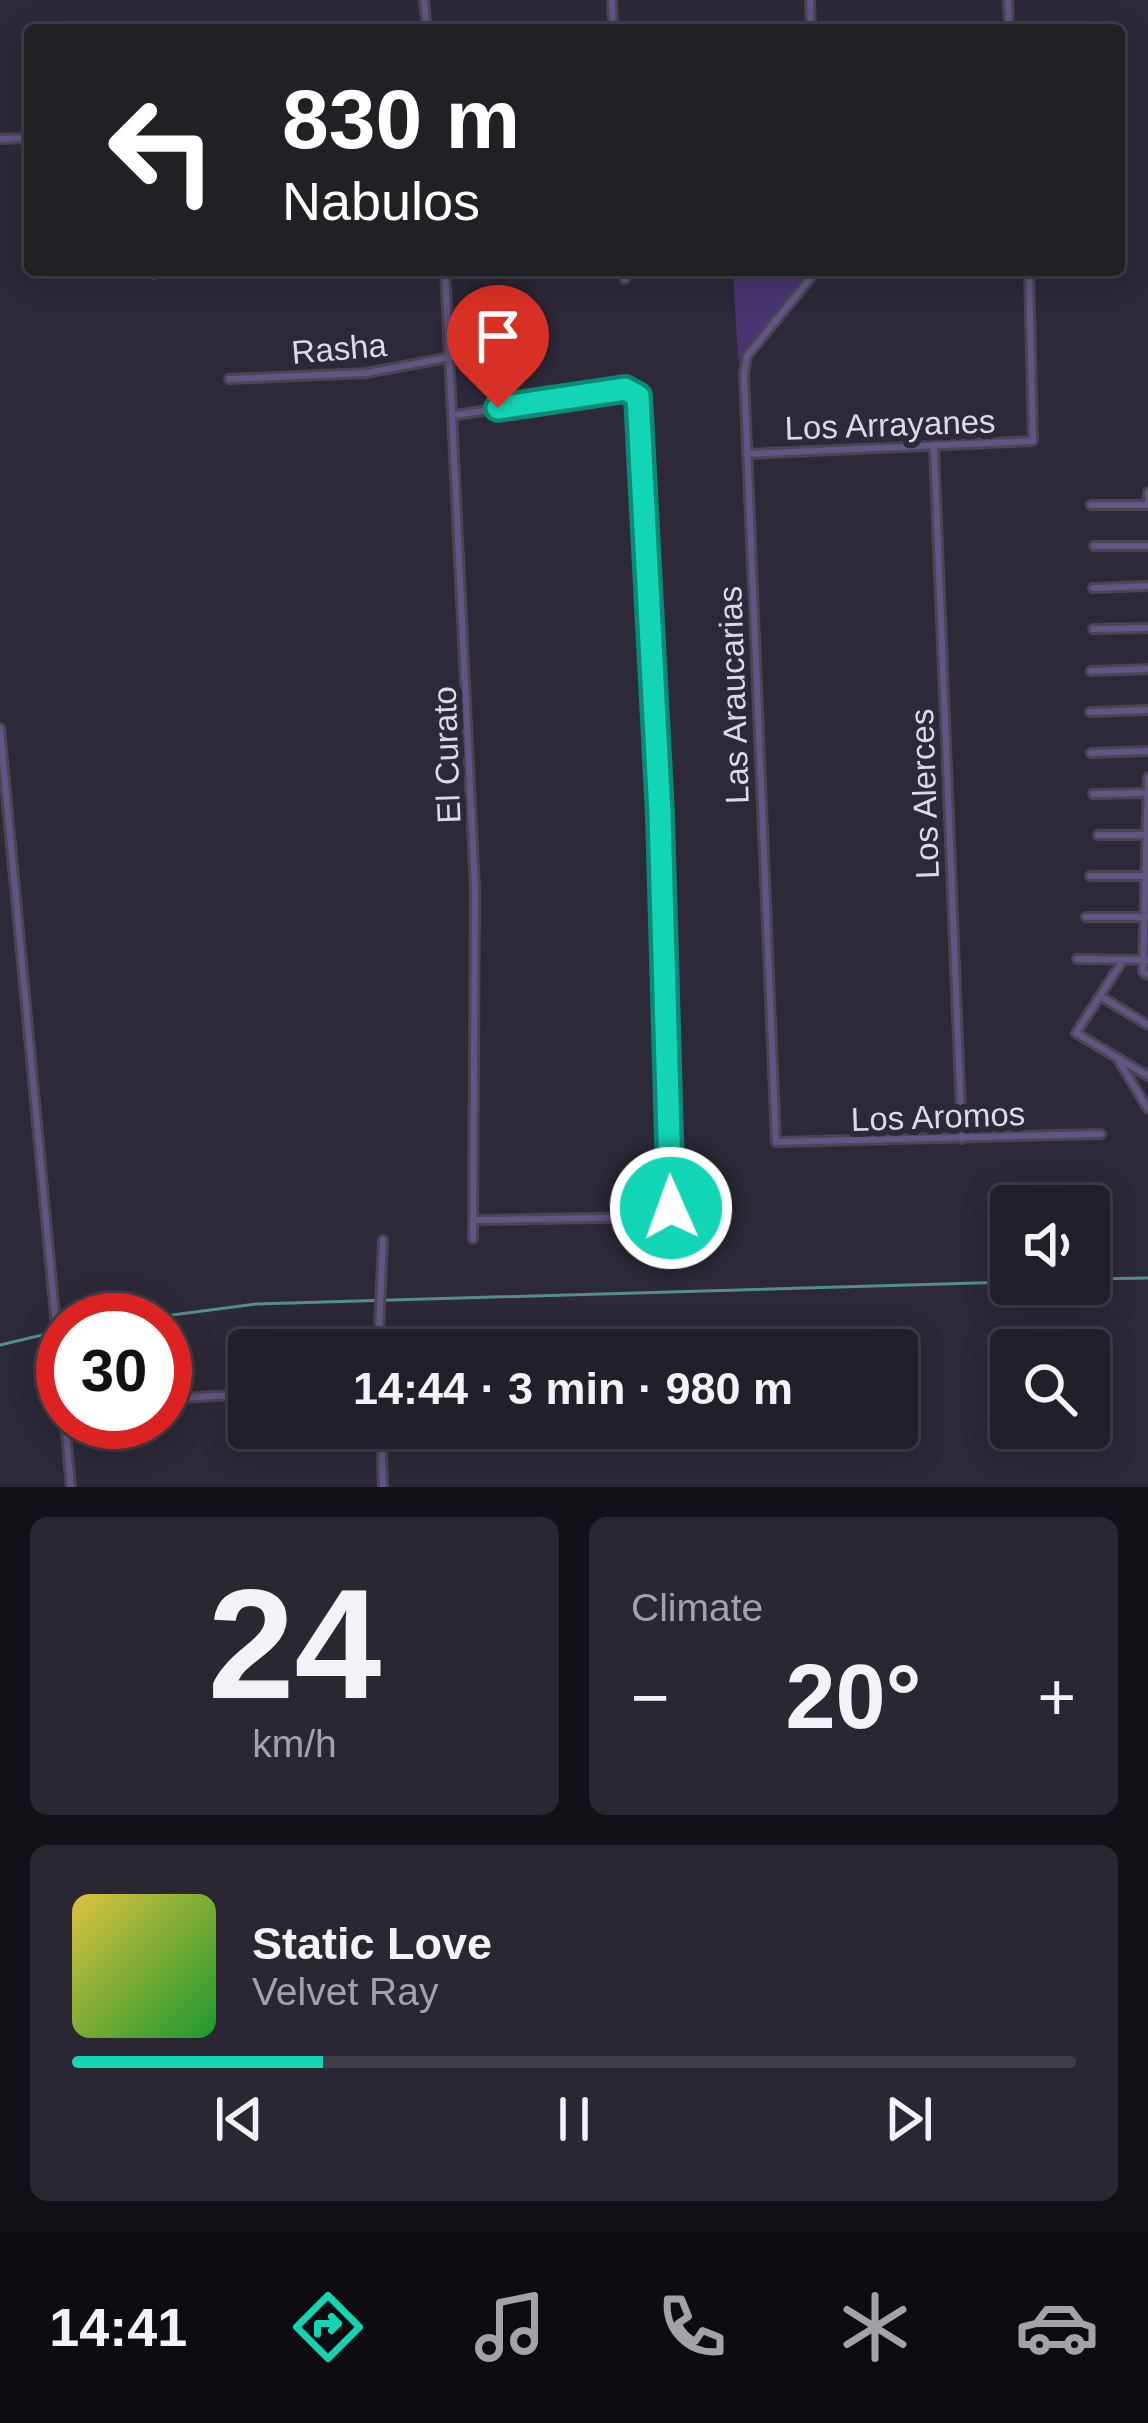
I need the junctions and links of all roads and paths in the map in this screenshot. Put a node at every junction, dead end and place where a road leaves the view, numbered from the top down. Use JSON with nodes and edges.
{"nodes":[{"id":1,"x":445,"y":276,"type":"edge"},
{"id":2,"x":812,"y":276,"type":"edge"},
{"id":3,"x":1029,"y":276,"type":"edge"},
{"id":4,"x":452,"y":357,"type":"junction"},
{"id":5,"x":229,"y":379,"type":"dead end"},
{"id":6,"x":456,"y":415,"type":"junction"},
{"id":7,"x":934,"y":448,"type":"junction"},
{"id":8,"x":747,"y":454,"type":"junction"},
{"id":9,"x":1148,"y":492,"type":"edge"},
{"id":10,"x":1148,"y":504,"type":"edge"},
{"id":11,"x":1091,"y":505,"type":"dead end"},
{"id":12,"x":1094,"y":546,"type":"dead end"},
{"id":13,"x":1148,"y":546,"type":"edge"},
{"id":14,"x":1148,"y":586,"type":"edge"},
{"id":15,"x":1093,"y":588,"type":"dead end"},
{"id":16,"x":1148,"y":628,"type":"edge"},
{"id":17,"x":1093,"y":629,"type":"dead end"},
{"id":18,"x":1148,"y":669,"type":"edge"},
{"id":19,"x":1091,"y":670,"type":"dead end"},
{"id":20,"x":1148,"y":710,"type":"edge"},
{"id":21,"x":1090,"y":712,"type":"dead end"},
{"id":22,"x":0,"y":728,"type":"edge"},
{"id":23,"x":1148,"y":752,"type":"edge"},
{"id":24,"x":1091,"y":753,"type":"dead end"},
{"id":25,"x":1148,"y":777,"type":"edge"},
{"id":26,"x":1093,"y":794,"type":"dead end"},
{"id":27,"x":1148,"y":794,"type":"edge"},
{"id":28,"x":1148,"y":835,"type":"edge"},
{"id":29,"x":1098,"y":836,"type":"dead end"},
{"id":30,"x":1148,"y":852,"type":"edge"},
{"id":31,"x":1090,"y":876,"type":"dead end"},
{"id":32,"x":1147,"y":876,"type":"edge"},
{"id":33,"x":1086,"y":917,"type":"dead end"},
{"id":34,"x":1147,"y":917,"type":"edge"},
{"id":35,"x":1078,"y":959,"type":"dead end"},
{"id":36,"x":1123,"y":959,"type":"junction"},
{"id":37,"x":1147,"y":960,"type":"edge"},
{"id":38,"x":1148,"y":974,"type":"edge"},
{"id":39,"x":1100,"y":996,"type":"junction"},
{"id":40,"x":1148,"y":1025,"type":"edge"},
{"id":41,"x":1115,"y":1055,"type":"junction"},
{"id":42,"x":1148,"y":1076,"type":"edge"},
{"id":43,"x":1148,"y":1109,"type":"edge"},
{"id":44,"x":1101,"y":1134,"type":"dead end"},
{"id":45,"x":962,"y":1139,"type":"junction"},
{"id":46,"x":777,"y":1143,"type":"joint"},
{"id":47,"x":473,"y":1220,"type":"junction"},
{"id":48,"x":472,"y":1239,"type":"dead end"},
{"id":49,"x":383,"y":1240,"type":"dead end"},
{"id":50,"x":55,"y":1293,"type":"edge"},
{"id":51,"x":378,"y":1329,"type":"edge"},
{"id":52,"x":228,"y":1395,"type":"edge"},
{"id":53,"x":192,"y":1397,"type":"edge"},
{"id":54,"x":67,"y":1449,"type":"edge"},
{"id":55,"x":382,"y":1449,"type":"edge"},
{"id":56,"x":71,"y":1487,"type":"edge"},
{"id":57,"x":383,"y":1487,"type":"edge"}],
"edges":[{"from":1,"to":4,"type":"street","name":"El Curato"},
{"from":2,"to":8,"type":"street","name":"Las Araucarias"},
{"from":3,"to":7,"type":"street","name":"Los Arrayanes"},
{"from":4,"to":5,"type":"street","name":"Rasha"},
{"from":4,"to":6,"type":"street","name":"El Curato"},
{"from":6,"to":47,"type":"street","name":"El Curato"},
{"from":6,"to":47,"type":"street"},
{"from":7,"to":8,"type":"street","name":"Los Arrayanes"},
{"from":7,"to":45,"type":"street","name":"Los Alerces"},
{"from":8,"to":46,"type":"street","name":"Las Araucarias"},
{"from":9,"to":10,"type":"street"},
{"from":10,"to":11,"type":"street"},
{"from":12,"to":13,"type":"street"},
{"from":14,"to":15,"type":"street"},
{"from":16,"to":17,"type":"street"},
{"from":18,"to":19,"type":"street"},
{"from":20,"to":21,"type":"street"},
{"from":22,"to":50,"type":"street"},
{"from":23,"to":24,"type":"street"},
{"from":25,"to":27,"type":"street"},
{"from":26,"to":27,"type":"street"},
{"from":27,"to":28,"type":"street"},
{"from":28,"to":29,"type":"street"},
{"from":28,"to":30,"type":"street"},
{"from":30,"to":32,"type":"street"},
{"from":31,"to":32,"type":"street"},
{"from":32,"to":34,"type":"street"},
{"from":33,"to":34,"type":"street"},
{"from":34,"to":37,"type":"street"},
{"from":35,"to":36,"type":"street"},
{"from":36,"to":37,"type":"street"},
{"from":36,"to":39,"type":"street"},
{"from":37,"to":38,"type":"street"},
{"from":39,"to":40,"type":"street"},
{"from":39,"to":41,"type":"street"},
{"from":41,"to":42,"type":"street"},
{"from":41,"to":43,"type":"street"},
{"from":44,"to":45,"type":"street","name":"Los Aromos"},
{"from":45,"to":46,"type":"street","name":"Los Aromos"},
{"from":47,"to":48,"type":"street","name":"El Curato"},
{"from":49,"to":51,"type":"street"},
{"from":52,"to":53,"type":"street"},
{"from":54,"to":56,"type":"street"},
{"from":55,"to":57,"type":"street"}]}
